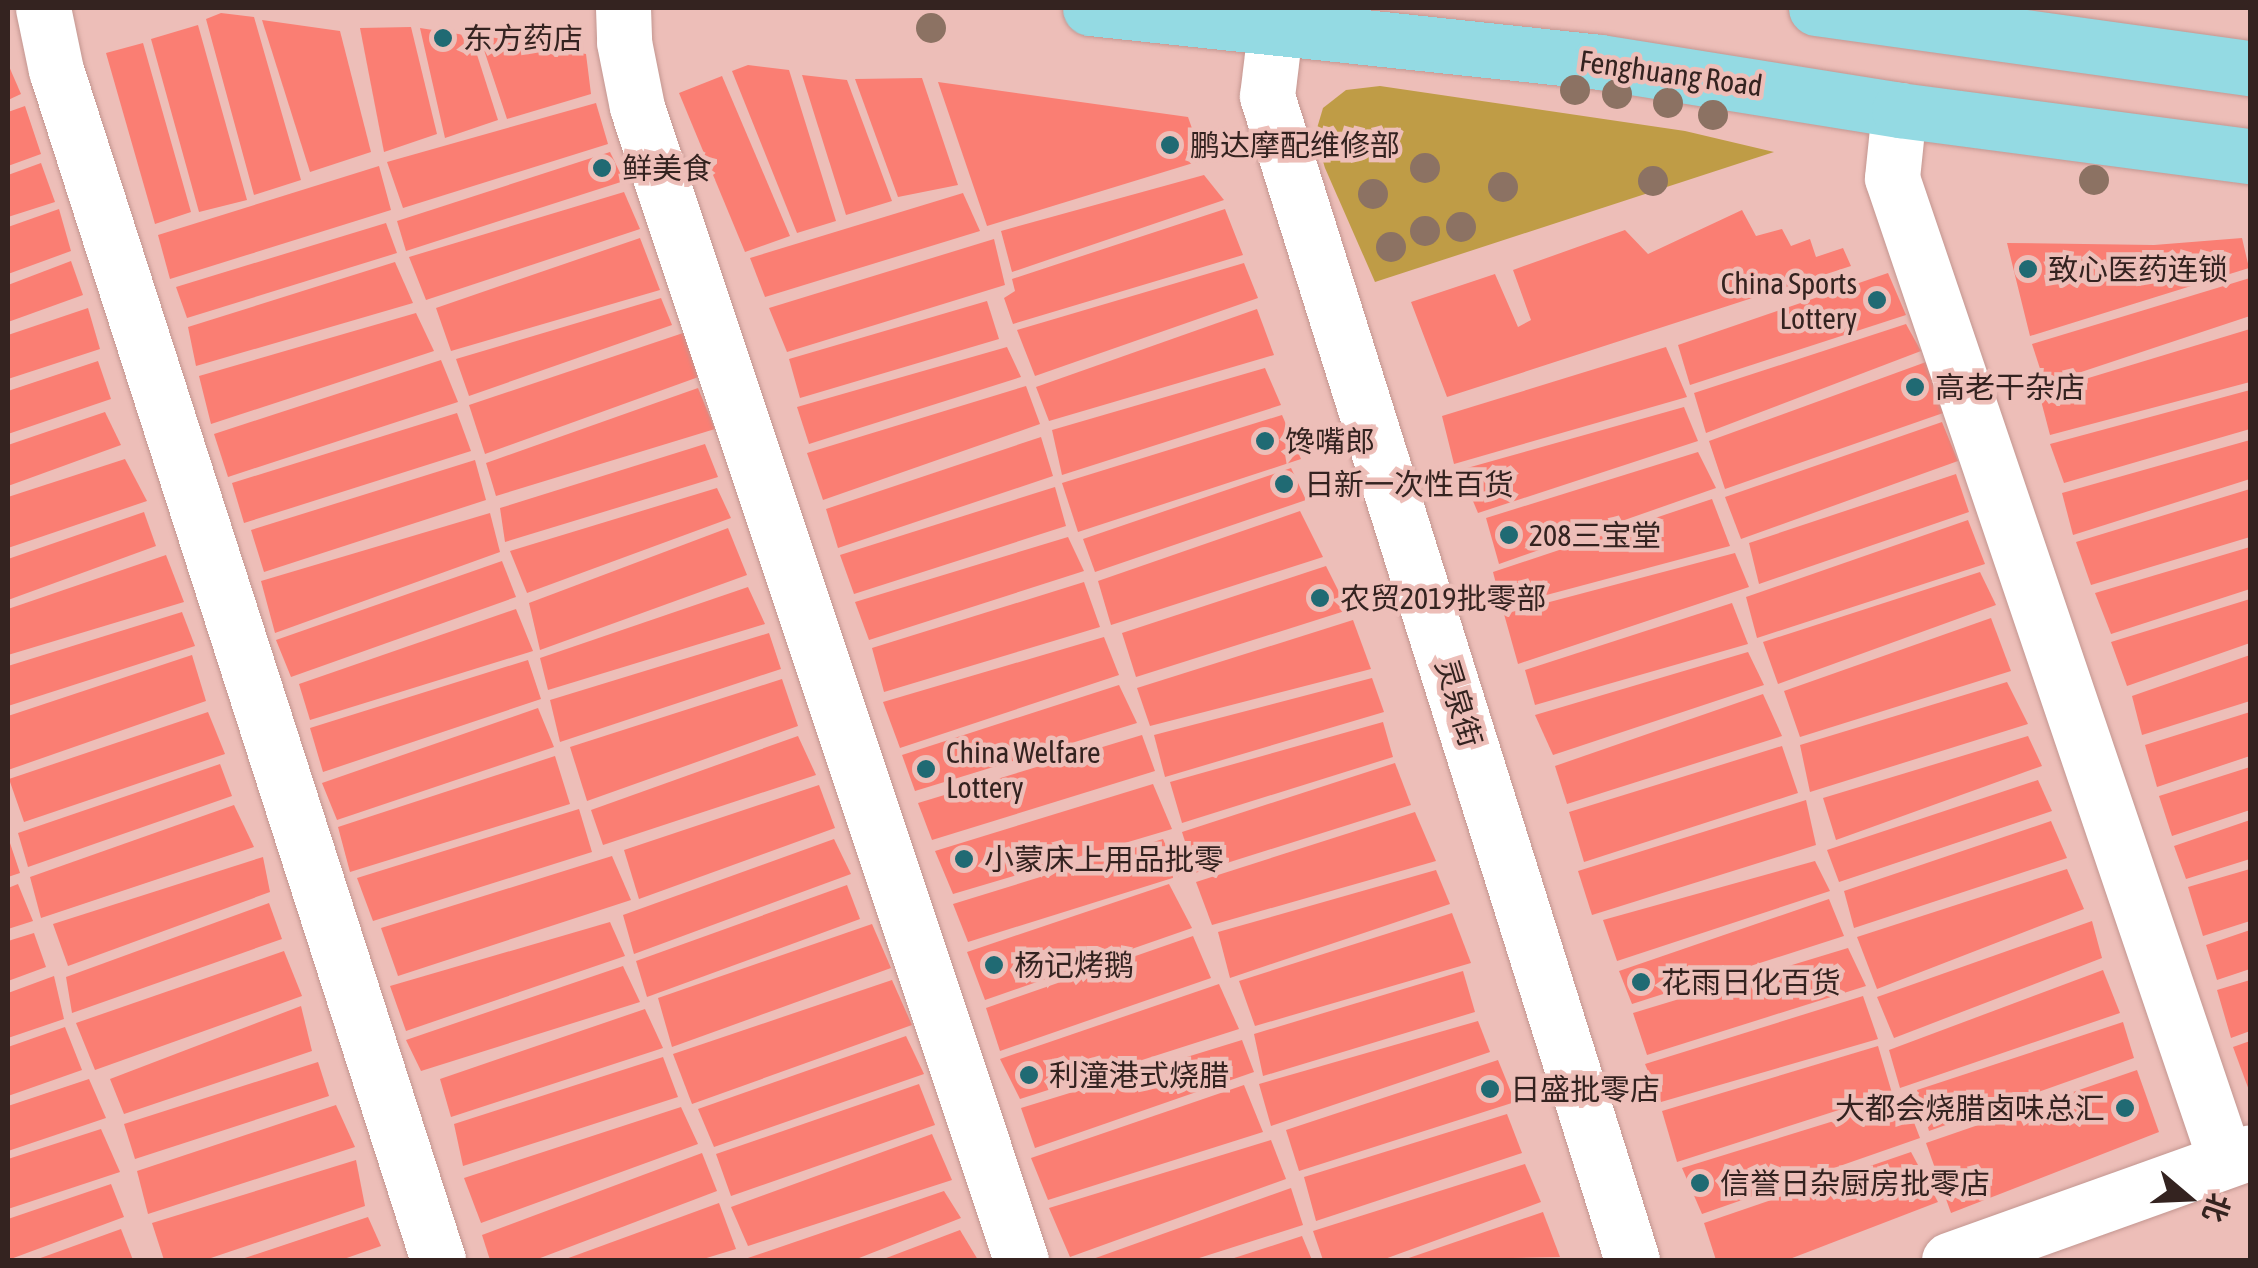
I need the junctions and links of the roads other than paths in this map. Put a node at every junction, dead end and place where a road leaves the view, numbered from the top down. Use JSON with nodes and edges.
{"nodes":[{"id":1,"x":43,"y":8,"type":"edge"},
{"id":2,"x":623,"y":8,"type":"edge"},
{"id":3,"x":1090,"y":8,"type":"edge"},
{"id":4,"x":1816,"y":8,"type":"edge"},
{"id":5,"x":1276,"y":30,"type":"junction"},
{"id":6,"x":2250,"y":68,"type":"edge"},
{"id":7,"x":1899,"y":110,"type":"junction"},
{"id":8,"x":2250,"y":156,"type":"edge"},
{"id":9,"x":2238,"y":1156,"type":"edge"},
{"id":10,"x":438,"y":1260,"type":"edge"},
{"id":11,"x":1021,"y":1260,"type":"edge"},
{"id":12,"x":1632,"y":1260,"type":"edge"},
{"id":13,"x":1948,"y":1260,"type":"edge"}],
"edges":[{"from":1,"to":10,"type":"street"},
{"from":2,"to":11,"type":"street"},
{"from":3,"to":5,"type":"main road","name":"Fenghuang Road"},
{"from":4,"to":6,"type":"main road"},
{"from":5,"to":7,"type":"main road","name":"Fenghuang Road"},
{"from":5,"to":12,"type":"street","name":"灵泉街"},
{"from":7,"to":8,"type":"main road","name":"Fenghuang Road"},
{"from":7,"to":9,"type":"street"},
{"from":9,"to":13,"type":"street"}]}
